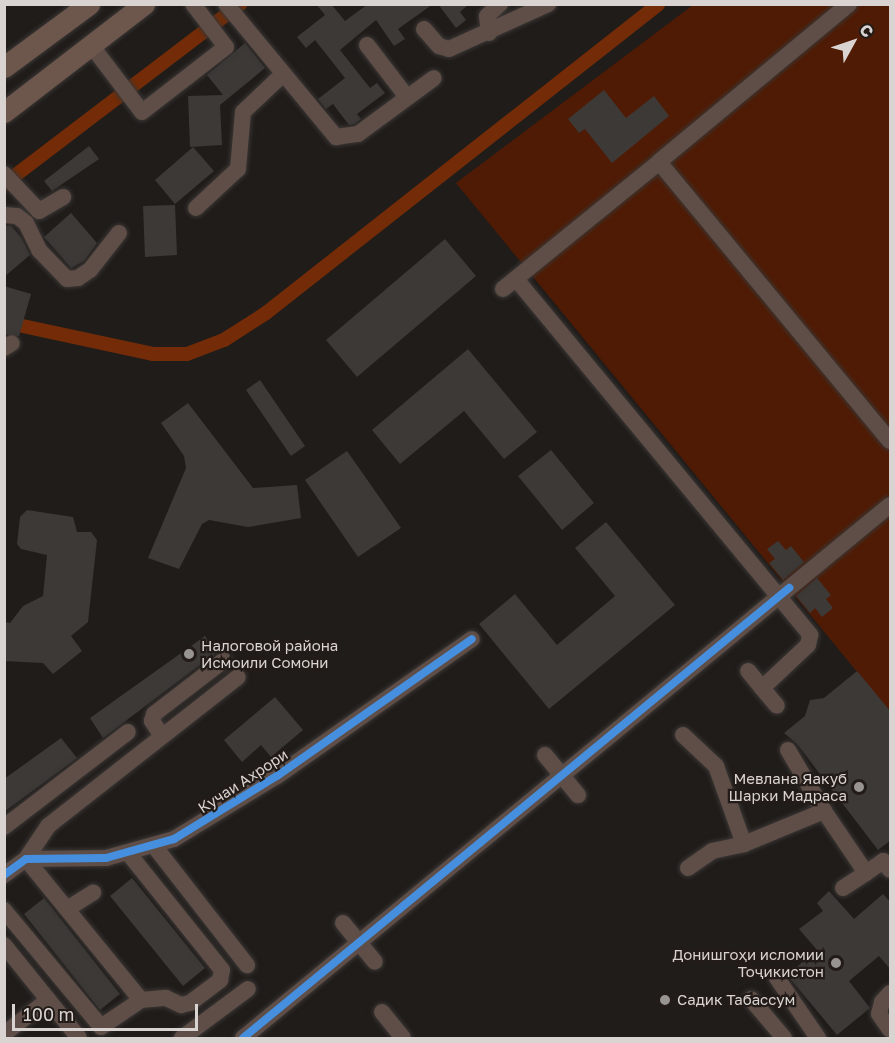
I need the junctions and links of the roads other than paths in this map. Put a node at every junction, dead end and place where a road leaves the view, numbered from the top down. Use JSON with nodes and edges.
{"nodes":[{"id":1,"x":89,"y":4,"type":"edge"},
{"id":2,"x":144,"y":4,"type":"edge"},
{"id":3,"x":193,"y":4,"type":"edge"},
{"id":4,"x":502,"y":4,"type":"edge"},
{"id":5,"x":548,"y":4,"type":"edge"},
{"id":6,"x":849,"y":4,"type":"edge"},
{"id":7,"x":230,"y":10,"type":"edge"},
{"id":8,"x":519,"y":21,"type":"junction"},
{"id":9,"x":424,"y":29,"type":"dead end"},
{"id":10,"x":489,"y":33,"type":"junction"},
{"id":11,"x":91,"y":45,"type":"junction"},
{"id":12,"x":367,"y":45,"type":"dead end"},
{"id":13,"x":4,"y":67,"type":"edge"},
{"id":14,"x":282,"y":75,"type":"junction"},
{"id":15,"x":434,"y":78,"type":"dead end"},
{"id":16,"x":407,"y":97,"type":"junction"},
{"id":17,"x":4,"y":112,"type":"edge"},
{"id":18,"x":659,"y":162,"type":"junction"},
{"id":19,"x":9,"y":179,"type":"edge"},
{"id":20,"x":63,"y":197,"type":"dead end"},
{"id":21,"x":196,"y":208,"type":"dead end"},
{"id":22,"x":4,"y":215,"type":"edge"},
{"id":23,"x":119,"y":233,"type":"dead end"},
{"id":24,"x":891,"y":441,"type":"edge"},
{"id":25,"x":891,"y":505,"type":"edge"},
{"id":26,"x":784,"y":592,"type":"junction"},
{"id":27,"x":471,"y":639,"type":"dead end"},
{"id":28,"x":224,"y":660,"type":"dead end"},
{"id":29,"x":748,"y":671,"type":"dead end"},
{"id":30,"x":238,"y":677,"type":"dead end"},
{"id":31,"x":762,"y":688,"type":"junction"},
{"id":32,"x":777,"y":706,"type":"dead end"},
{"id":33,"x":128,"y":732,"type":"dead end"},
{"id":34,"x":683,"y":735,"type":"dead end"},
{"id":35,"x":162,"y":736,"type":"junction"},
{"id":36,"x":94,"y":749,"type":"junction"},
{"id":37,"x":788,"y":750,"type":"dead end"},
{"id":38,"x":545,"y":755,"type":"dead end"},
{"id":39,"x":113,"y":775,"type":"junction"},
{"id":40,"x":562,"y":776,"type":"junction"},
{"id":41,"x":578,"y":795,"type":"dead end"},
{"id":42,"x":824,"y":811,"type":"junction"},
{"id":43,"x":4,"y":827,"type":"edge"},
{"id":44,"x":744,"y":844,"type":"junction"},
{"id":45,"x":155,"y":847,"type":"junction"},
{"id":46,"x":129,"y":854,"type":"junction"},
{"id":47,"x":26,"y":858,"type":"junction"},
{"id":48,"x":888,"y":862,"type":"edge"},
{"id":49,"x":688,"y":868,"type":"dead end"},
{"id":50,"x":866,"y":873,"type":"junction"},
{"id":51,"x":4,"y":875,"type":"edge"},
{"id":52,"x":843,"y":888,"type":"dead end"},
{"id":53,"x":93,"y":893,"type":"dead end"},
{"id":54,"x":67,"y":909,"type":"junction"},
{"id":55,"x":4,"y":910,"type":"edge"},
{"id":56,"x":343,"y":922,"type":"dead end"},
{"id":57,"x":359,"y":943,"type":"junction"},
{"id":58,"x":4,"y":945,"type":"edge"},
{"id":59,"x":375,"y":962,"type":"dead end"},
{"id":60,"x":247,"y":965,"type":"dead end"},
{"id":61,"x":777,"y":978,"type":"dead end"},
{"id":62,"x":249,"y":989,"type":"dead end"},
{"id":63,"x":891,"y":993,"type":"edge"},
{"id":64,"x":751,"y":999,"type":"dead end"},
{"id":65,"x":48,"y":1000,"type":"junction"},
{"id":66,"x":141,"y":1000,"type":"junction"},
{"id":67,"x":382,"y":1012,"type":"dead end"},
{"id":68,"x":891,"y":1030,"type":"edge"},
{"id":69,"x":4,"y":1034,"type":"edge"},
{"id":70,"x":79,"y":1038,"type":"edge"},
{"id":71,"x":182,"y":1038,"type":"edge"},
{"id":72,"x":243,"y":1038,"type":"edge"},
{"id":73,"x":403,"y":1038,"type":"edge"},
{"id":74,"x":784,"y":1038,"type":"edge"},
{"id":75,"x":818,"y":1038,"type":"edge"}],
"edges":[{"from":1,"to":13,"type":"main road"},
{"from":2,"to":11,"type":"main road"},
{"from":3,"to":11,"type":"street"},
{"from":4,"to":8,"type":"street"},
{"from":4,"to":10,"type":"street"},
{"from":5,"to":8,"type":"street"},
{"from":6,"to":18,"type":"street"},
{"from":7,"to":14,"type":"street"},
{"from":8,"to":10,"type":"street"},
{"from":9,"to":10,"type":"street"},
{"from":11,"to":17,"type":"main road"},
{"from":12,"to":16,"type":"street"},
{"from":14,"to":16,"type":"street"},
{"from":14,"to":21,"type":"street"},
{"from":15,"to":16,"type":"street"},
{"from":18,"to":24,"type":"street"},
{"from":18,"to":26,"type":"street"},
{"from":19,"to":20,"type":"street"},
{"from":22,"to":23,"type":"street"},
{"from":25,"to":26,"type":"street"},
{"from":26,"to":31,"type":"street"},
{"from":26,"to":40,"type":"street"},
{"from":27,"to":45,"type":"street","name":"Кучаи Ахрори"},
{"from":28,"to":35,"type":"street"},
{"from":29,"to":31,"type":"street"},
{"from":30,"to":35,"type":"street"},
{"from":31,"to":32,"type":"street"},
{"from":33,"to":36,"type":"street"},
{"from":34,"to":44,"type":"street"},
{"from":35,"to":39,"type":"street"},
{"from":36,"to":39,"type":"street"},
{"from":36,"to":43,"type":"street"},
{"from":37,"to":42,"type":"street"},
{"from":38,"to":40,"type":"street"},
{"from":39,"to":47,"type":"street"},
{"from":40,"to":41,"type":"street"},
{"from":40,"to":57,"type":"street"},
{"from":42,"to":44,"type":"street"},
{"from":42,"to":50,"type":"street"},
{"from":44,"to":49,"type":"street"},
{"from":45,"to":46,"type":"street","name":"Кучаи Ахрори"},
{"from":45,"to":60,"type":"street"},
{"from":46,"to":47,"type":"street","name":"Кучаи Ахрори"},
{"from":46,"to":66,"type":"street"},
{"from":47,"to":51,"type":"street"},
{"from":47,"to":54,"type":"street"},
{"from":48,"to":50,"type":"street"},
{"from":50,"to":52,"type":"street"},
{"from":53,"to":54,"type":"street"},
{"from":54,"to":66,"type":"street"},
{"from":55,"to":66,"type":"street"},
{"from":56,"to":57,"type":"street"},
{"from":57,"to":59,"type":"street"},
{"from":57,"to":72,"type":"street"},
{"from":58,"to":65,"type":"street"},
{"from":61,"to":75,"type":"street"},
{"from":62,"to":71,"type":"street"},
{"from":63,"to":68,"type":"street"},
{"from":64,"to":74,"type":"street"},
{"from":65,"to":69,"type":"street"},
{"from":65,"to":70,"type":"street"},
{"from":67,"to":73,"type":"street"}]}
